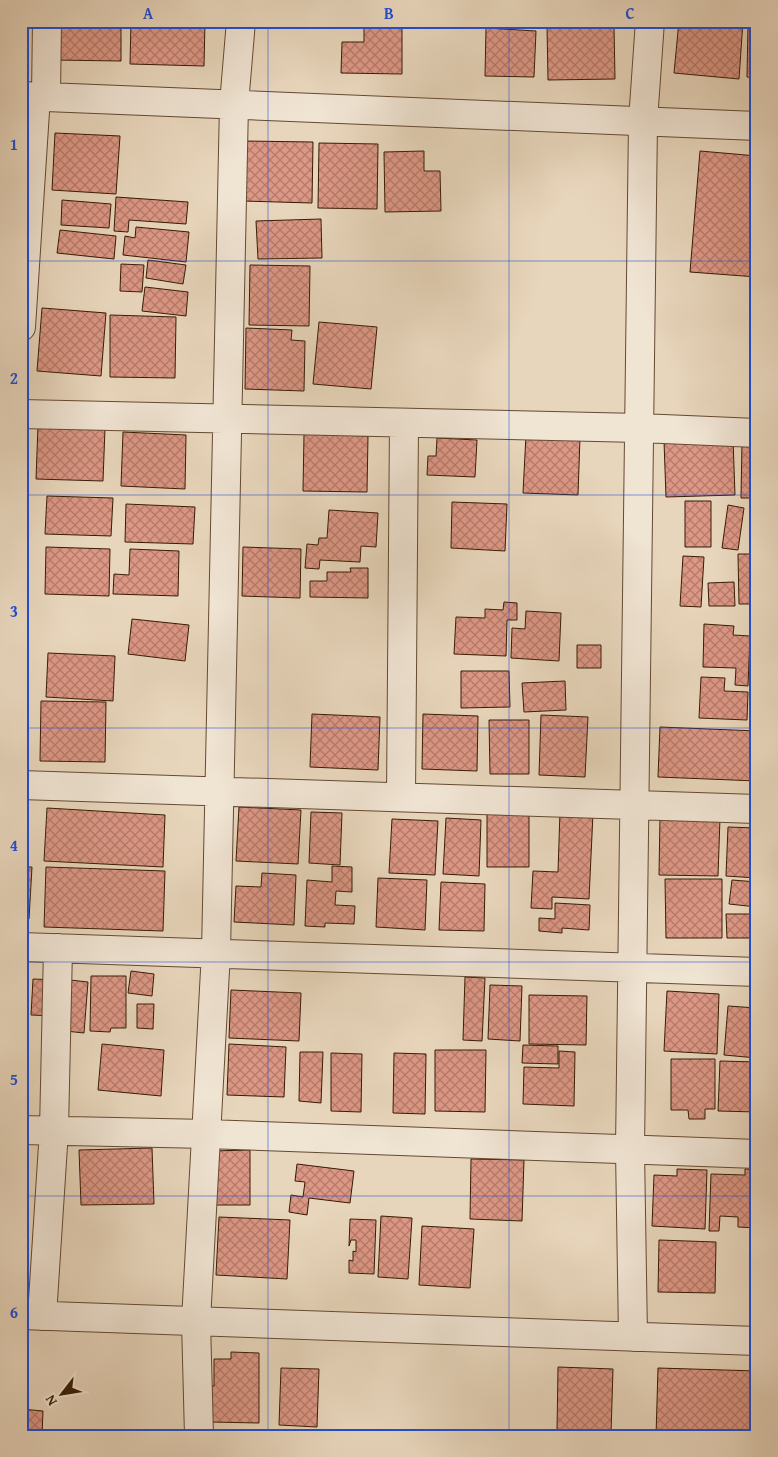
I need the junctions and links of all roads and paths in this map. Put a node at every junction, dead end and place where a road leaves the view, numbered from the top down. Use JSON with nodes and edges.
{"nodes":[{"id":1,"x":47,"y":21,"type":"edge"},
{"id":2,"x":241,"y":21,"type":"edge"},
{"id":3,"x":650,"y":21,"type":"edge"},
{"id":4,"x":34,"y":96,"type":"edge"},
{"id":5,"x":234,"y":104,"type":"junction"},
{"id":6,"x":643,"y":121,"type":"junction"},
{"id":7,"x":757,"y":126,"type":"edge"},
{"id":8,"x":21,"y":327,"type":"edge"},
{"id":9,"x":21,"y":414,"type":"edge"},
{"id":10,"x":227,"y":420,"type":"junction"},
{"id":11,"x":404,"y":424,"type":"junction"},
{"id":12,"x":640,"y":428,"type":"junction"},
{"id":13,"x":757,"y":434,"type":"edge"},
{"id":14,"x":21,"y":785,"type":"edge"},
{"id":15,"x":220,"y":792,"type":"junction"},
{"id":16,"x":402,"y":797,"type":"junction"},
{"id":17,"x":636,"y":804,"type":"junction"},
{"id":18,"x":757,"y":809,"type":"edge"},
{"id":19,"x":21,"y":947,"type":"edge"},
{"id":20,"x":58,"y":948,"type":"junction"},
{"id":21,"x":216,"y":952,"type":"junction"},
{"id":22,"x":632,"y":967,"type":"junction"},
{"id":23,"x":757,"y":972,"type":"edge"},
{"id":24,"x":21,"y":1130,"type":"edge"},
{"id":25,"x":54,"y":1130,"type":"junction"},
{"id":26,"x":206,"y":1134,"type":"junction"},
{"id":27,"x":630,"y":1150,"type":"junction"},
{"id":28,"x":757,"y":1154,"type":"edge"},
{"id":29,"x":32,"y":1316,"type":"edge"},
{"id":30,"x":196,"y":1321,"type":"junction"},
{"id":31,"x":633,"y":1337,"type":"junction"},
{"id":32,"x":757,"y":1341,"type":"edge"},
{"id":33,"x":199,"y":1436,"type":"edge"}],
"edges":[{"from":1,"to":4,"type":"street"},
{"from":2,"to":5,"type":"street"},
{"from":3,"to":6,"type":"street"},
{"from":4,"to":5,"type":"street"},
{"from":4,"to":8,"type":"street"},
{"from":5,"to":6,"type":"street"},
{"from":5,"to":10,"type":"street"},
{"from":6,"to":7,"type":"street"},
{"from":6,"to":12,"type":"street"},
{"from":9,"to":10,"type":"street"},
{"from":10,"to":11,"type":"street"},
{"from":10,"to":15,"type":"street"},
{"from":11,"to":12,"type":"street"},
{"from":11,"to":16,"type":"street"},
{"from":12,"to":13,"type":"street"},
{"from":12,"to":17,"type":"street"},
{"from":14,"to":15,"type":"street"},
{"from":15,"to":16,"type":"street"},
{"from":15,"to":21,"type":"street"},
{"from":16,"to":17,"type":"street"},
{"from":17,"to":18,"type":"street"},
{"from":17,"to":22,"type":"street"},
{"from":19,"to":20,"type":"street"},
{"from":20,"to":21,"type":"street"},
{"from":20,"to":25,"type":"street"},
{"from":21,"to":22,"type":"street"},
{"from":21,"to":26,"type":"street"},
{"from":22,"to":23,"type":"street"},
{"from":22,"to":27,"type":"street"},
{"from":24,"to":25,"type":"street"},
{"from":25,"to":26,"type":"street"},
{"from":25,"to":29,"type":"street"},
{"from":26,"to":27,"type":"street"},
{"from":26,"to":30,"type":"street"},
{"from":27,"to":28,"type":"street"},
{"from":27,"to":31,"type":"street"},
{"from":29,"to":30,"type":"street"},
{"from":30,"to":31,"type":"street"},
{"from":30,"to":33,"type":"street"},
{"from":31,"to":32,"type":"street"}]}
